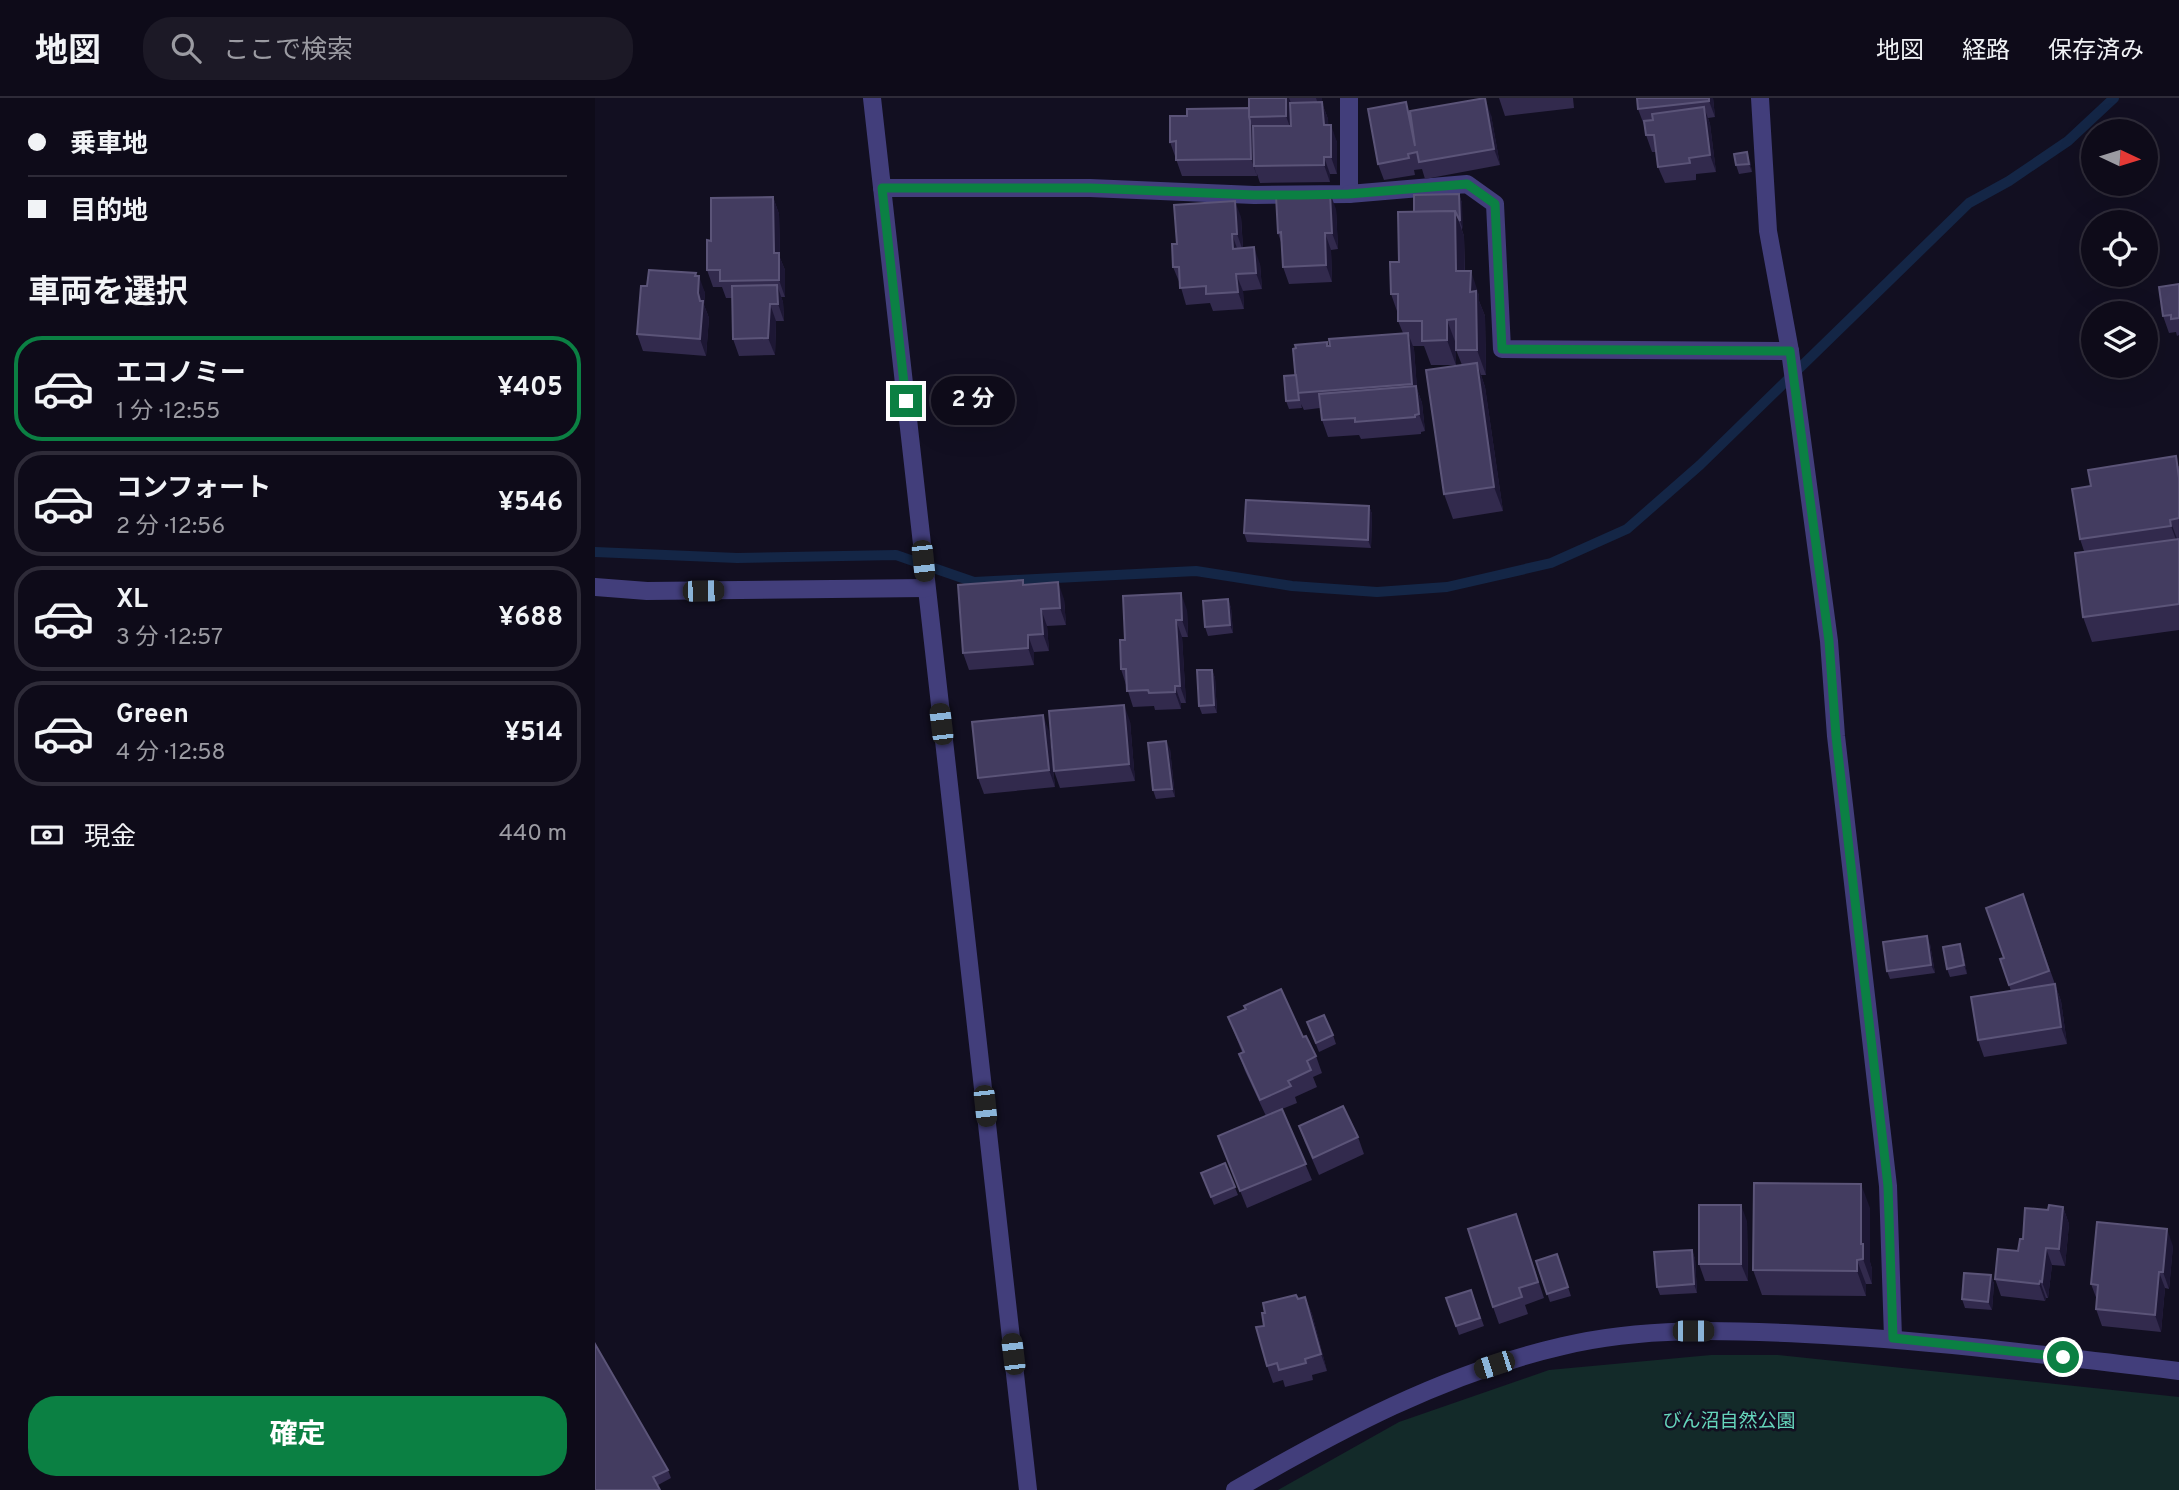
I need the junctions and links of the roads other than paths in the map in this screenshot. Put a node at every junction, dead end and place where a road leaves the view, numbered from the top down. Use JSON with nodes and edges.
{"nodes":[{"id":1,"x":872,"y":98,"type":"edge"},
{"id":2,"x":1349,"y":98,"type":"edge"},
{"id":3,"x":1760,"y":98,"type":"edge"},
{"id":4,"x":882,"y":188,"type":"junction"},
{"id":5,"x":1349,"y":194,"type":"junction"},
{"id":6,"x":1790,"y":351,"type":"junction"},
{"id":7,"x":595,"y":587,"type":"edge"},
{"id":8,"x":926,"y":588,"type":"junction"},
{"id":9,"x":1893,"y":1338,"type":"junction"},
{"id":10,"x":2179,"y":1371,"type":"edge"},
{"id":11,"x":1028,"y":1490,"type":"edge"},
{"id":12,"x":1235,"y":1490,"type":"edge"}],
"edges":[{"from":1,"to":4,"type":"street"},
{"from":2,"to":5,"type":"street"},
{"from":3,"to":6,"type":"street"},
{"from":4,"to":5,"type":"street"},
{"from":4,"to":8,"type":"street"},
{"from":5,"to":6,"type":"street"},
{"from":6,"to":9,"type":"street"},
{"from":7,"to":8,"type":"street"},
{"from":8,"to":11,"type":"street"},
{"from":9,"to":10,"type":"street"},
{"from":9,"to":12,"type":"street"}]}
